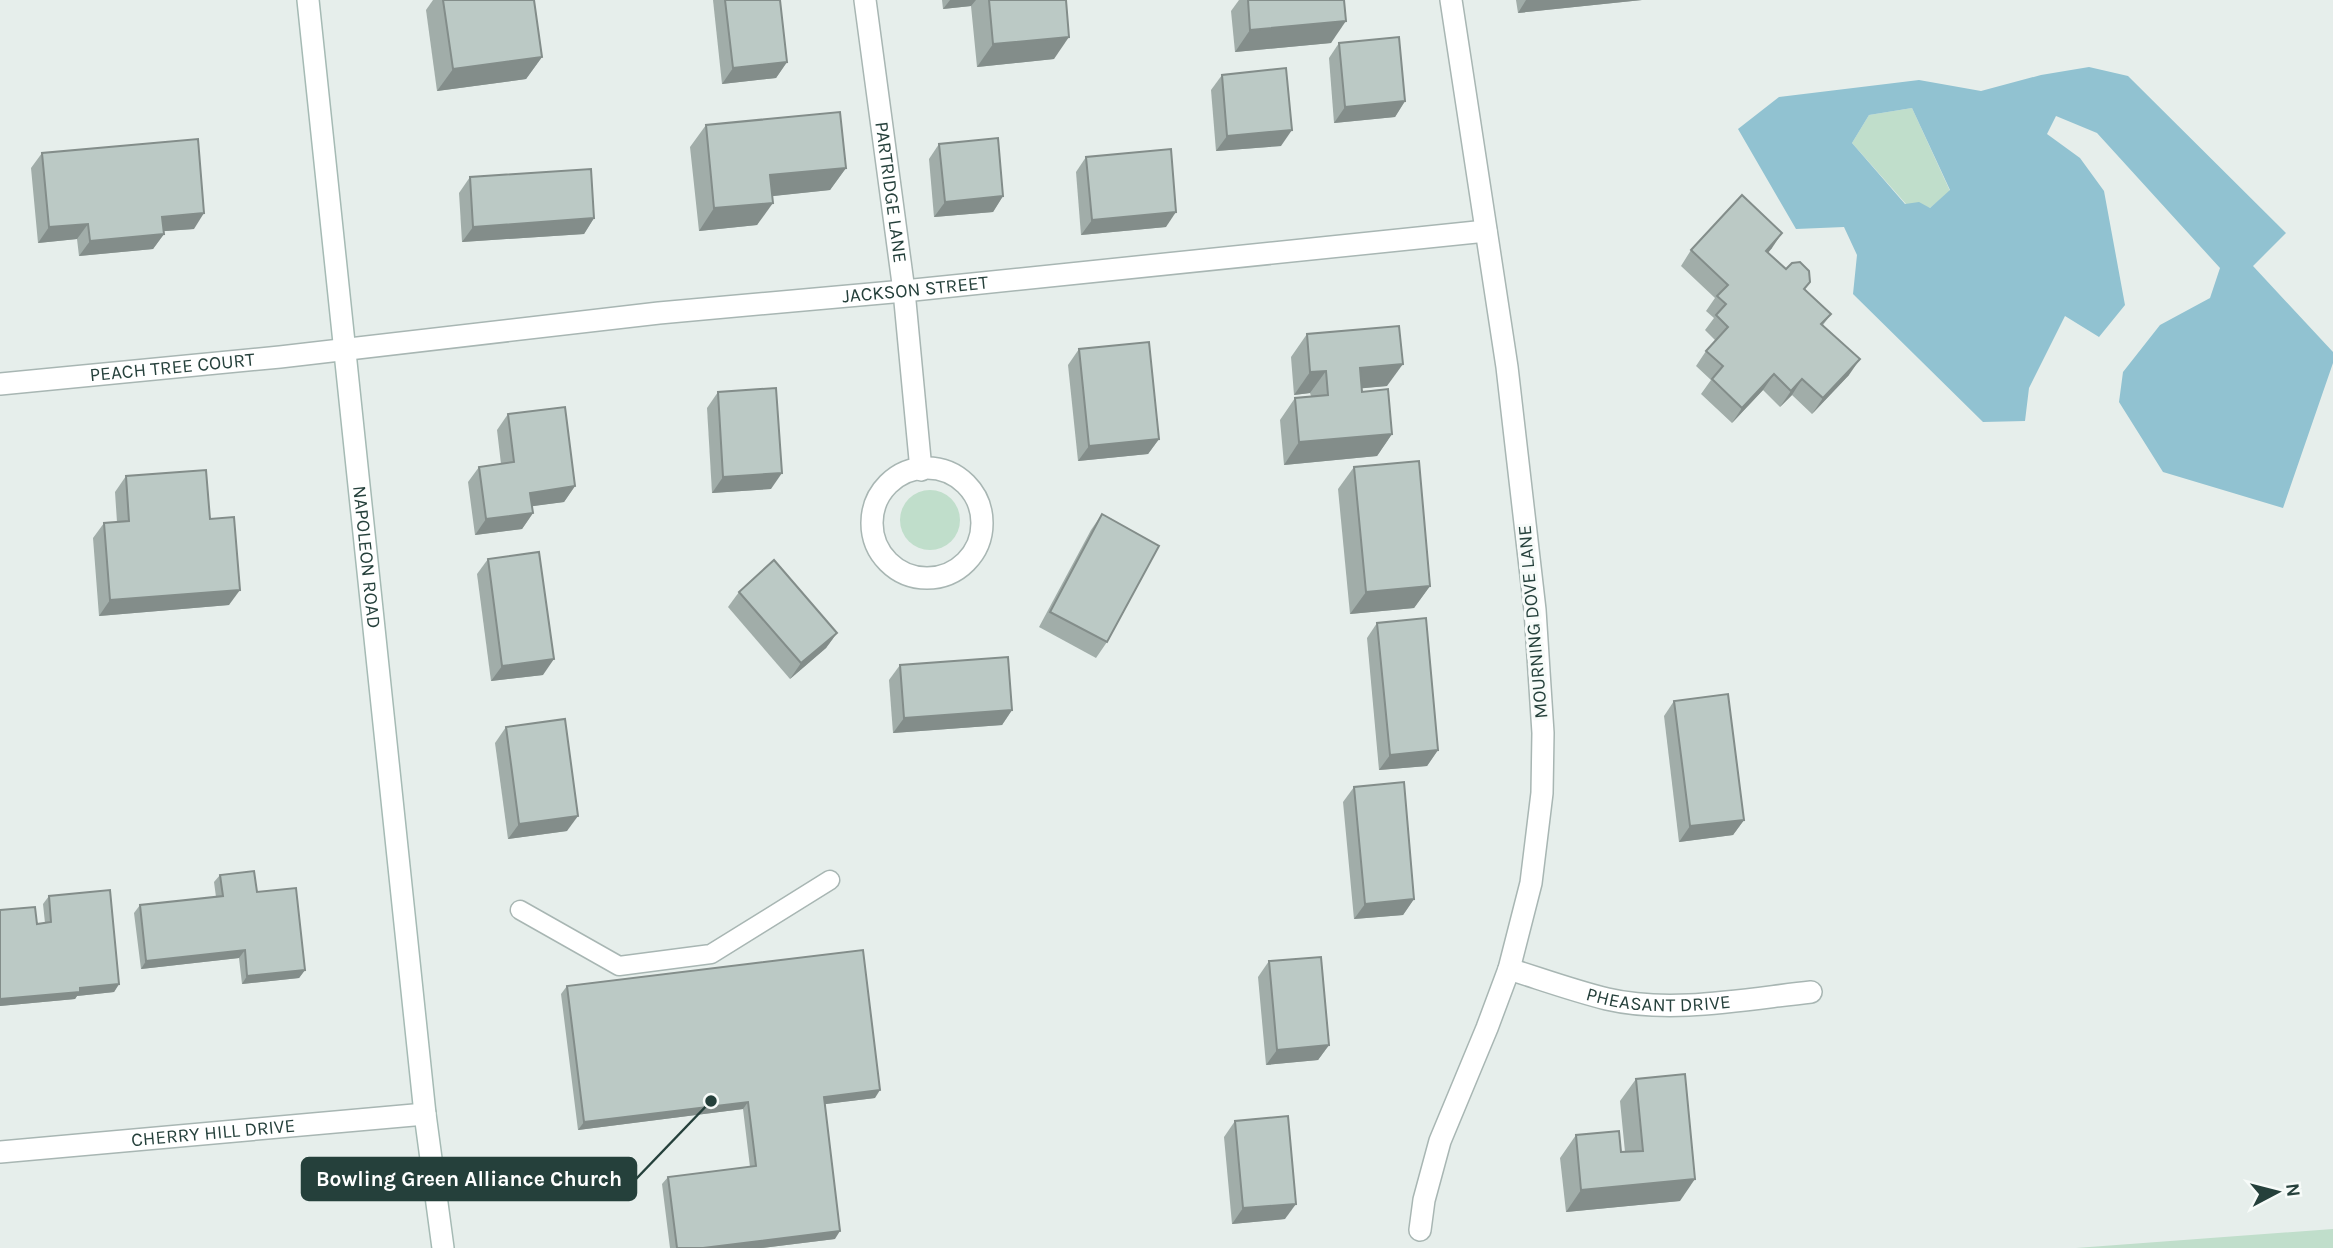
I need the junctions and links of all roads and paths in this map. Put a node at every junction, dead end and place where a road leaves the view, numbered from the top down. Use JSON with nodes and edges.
{"nodes":[{"id":1,"x":309,"y":0,"type":"edge"},
{"id":2,"x":865,"y":0,"type":"edge"},
{"id":3,"x":1451,"y":0,"type":"edge"},
{"id":4,"x":1486,"y":231,"type":"junction"},
{"id":5,"x":904,"y":291,"type":"junction"},
{"id":6,"x":345,"y":348,"type":"junction"},
{"id":7,"x":0,"y":384,"type":"edge"},
{"id":8,"x":921,"y":470,"type":"junction"},
{"id":9,"x":830,"y":880,"type":"dead end"},
{"id":10,"x":520,"y":910,"type":"dead end"},
{"id":11,"x":1509,"y":968,"type":"junction"},
{"id":12,"x":1811,"y":992,"type":"dead end"},
{"id":13,"x":425,"y":1114,"type":"junction"},
{"id":14,"x":0,"y":1152,"type":"edge"},
{"id":15,"x":1420,"y":1230,"type":"dead end"},
{"id":16,"x":443,"y":1248,"type":"edge"}],
"edges":[{"from":1,"to":6,"type":"street","name":"NAPOLEON ROAD"},
{"from":2,"to":5,"type":"street","name":"PARTRIDGE LANE"},
{"from":3,"to":4,"type":"street","name":"MOURNING DOVE LANE"},
{"from":4,"to":5,"type":"street","name":"JACKSON STREET"},
{"from":4,"to":11,"type":"street","name":"MOURNING DOVE LANE"},
{"from":5,"to":6,"type":"street","name":"JACKSON STREET"},
{"from":5,"to":8,"type":"street","name":"PARTRIDGE LANE"},
{"from":6,"to":7,"type":"street","name":"PEACH TREE COURT"},
{"from":6,"to":13,"type":"street","name":"NAPOLEON ROAD"},
{"from":8,"to":8,"type":"street"},
{"from":9,"to":10,"type":"lane"},
{"from":11,"to":12,"type":"street","name":"PHEASANT DRIVE"},
{"from":11,"to":15,"type":"street","name":"MOURNING DOVE LANE"},
{"from":13,"to":14,"type":"street","name":"CHERRY HILL DRIVE"},
{"from":13,"to":16,"type":"street","name":"NAPOLEON ROAD"}]}
